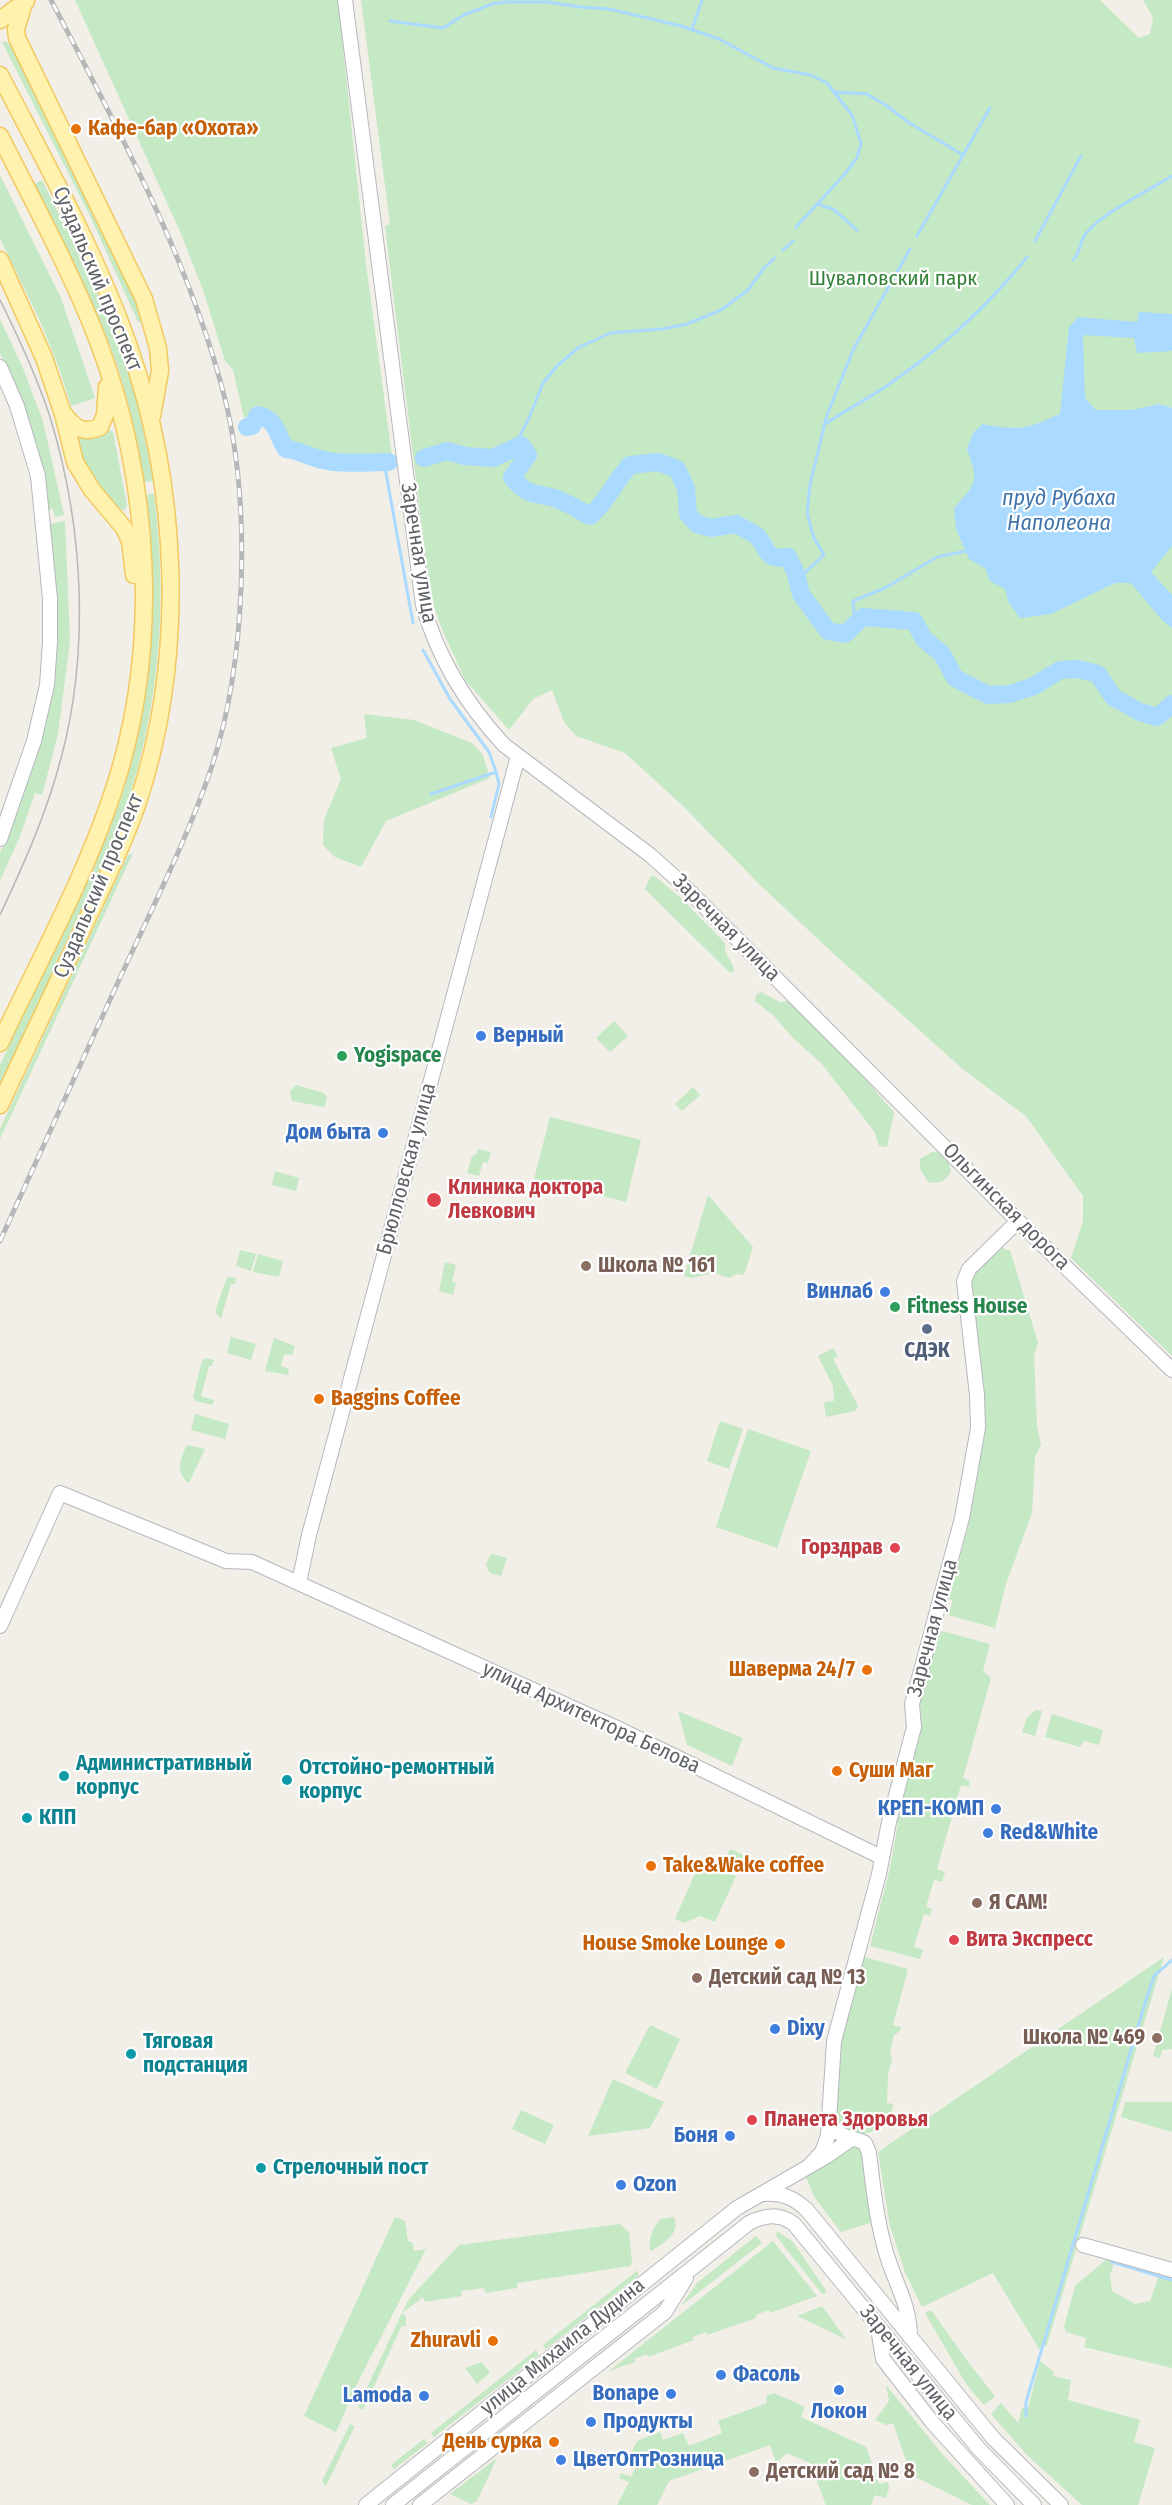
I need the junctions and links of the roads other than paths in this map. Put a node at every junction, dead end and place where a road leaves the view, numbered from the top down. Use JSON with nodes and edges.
{"nodes":[{"id":1,"x":345,"y":0,"type":"edge"},
{"id":2,"x":26,"y":1,"type":"edge"},
{"id":3,"x":0,"y":20,"type":"edge"},
{"id":4,"x":0,"y":75,"type":"edge"},
{"id":5,"x":0,"y":136,"type":"edge"},
{"id":6,"x":0,"y":261,"type":"edge"},
{"id":7,"x":0,"y":367,"type":"edge"},
{"id":8,"x":107,"y":371,"type":"junction"},
{"id":9,"x":63,"y":414,"type":"junction"},
{"id":10,"x":151,"y":420,"type":"junction"},
{"id":11,"x":144,"y":608,"type":"junction"},
{"id":12,"x":518,"y":756,"type":"junction"},
{"id":13,"x":0,"y":839,"type":"edge"},
{"id":14,"x":841,"y":1042,"type":"joint"},
{"id":15,"x":0,"y":1044,"type":"edge"},
{"id":16,"x":0,"y":1105,"type":"edge"},
{"id":17,"x":1018,"y":1221,"type":"junction"},
{"id":18,"x":1172,"y":1371,"type":"edge"},
{"id":19,"x":299,"y":1583,"type":"junction"},
{"id":20,"x":0,"y":1626,"type":"edge"},
{"id":21,"x":882,"y":1857,"type":"junction"},
{"id":22,"x":830,"y":2121,"type":"junction"},
{"id":23,"x":850,"y":2140,"type":"junction"},
{"id":24,"x":809,"y":2166,"type":"junction"},
{"id":25,"x":763,"y":2194,"type":"junction"},
{"id":26,"x":785,"y":2218,"type":"joint"},
{"id":27,"x":1083,"y":2245,"type":"dead end"},
{"id":28,"x":1172,"y":2270,"type":"edge"},
{"id":29,"x":690,"y":2271,"type":"junction"},
{"id":30,"x":877,"y":2326,"type":"junction"},
{"id":31,"x":910,"y":2337,"type":"junction"},
{"id":32,"x":366,"y":2505,"type":"edge"},
{"id":33,"x":393,"y":2505,"type":"edge"},
{"id":34,"x":420,"y":2505,"type":"edge"},
{"id":35,"x":1007,"y":2505,"type":"edge"},
{"id":36,"x":1034,"y":2505,"type":"edge"},
{"id":37,"x":1061,"y":2505,"type":"edge"}],
"edges":[{"from":1,"to":12,"type":"street","name":"Заречная улица"},
{"from":2,"to":3,"type":"main road"},
{"from":2,"to":10,"type":"main road"},
{"from":4,"to":10,"type":"main road","name":"Суздальский проспект"},
{"from":5,"to":8,"type":"main road","name":"Суздальский проспект"},
{"from":6,"to":9,"type":"main road"},
{"from":7,"to":13,"type":"street"},
{"from":8,"to":9,"type":"main road"},
{"from":8,"to":11,"type":"main road","name":"Суздальский проспект"},
{"from":9,"to":11,"type":"main road"},
{"from":10,"to":16,"type":"main road","name":"Суздальский проспект"},
{"from":11,"to":15,"type":"main road","name":"Суздальский проспект"},
{"from":12,"to":14,"type":"street","name":"Заречная улица"},
{"from":12,"to":19,"type":"street","name":"Брюлловская улица"},
{"from":14,"to":17,"type":"street","name":"Ольгинская дорога"},
{"from":17,"to":18,"type":"street","name":"Ольгинская дорога"},
{"from":17,"to":21,"type":"street","name":"Заречная улица"},
{"from":19,"to":20,"type":"street","name":"улица Архитектора Белова"},
{"from":19,"to":21,"type":"street","name":"улица Архитектора Белова"},
{"from":21,"to":22,"type":"street","name":"Заречная улица"},
{"from":22,"to":23,"type":"street","name":"Заречная улица"},
{"from":22,"to":24,"type":"street","name":"Заречная улица"},
{"from":23,"to":24,"type":"street","name":"улица Михаила Дудина"},
{"from":23,"to":31,"type":"street","name":"Заречная улица"},
{"from":24,"to":25,"type":"street","name":"улица Михаила Дудина"},
{"from":25,"to":31,"type":"street","name":"Заречная улица"},
{"from":25,"to":32,"type":"street","name":"улица Михаила Дудина"},
{"from":26,"to":29,"type":"street","name":"улица Михаила Дудина"},
{"from":26,"to":30,"type":"street","name":"Заречная улица"},
{"from":27,"to":28,"type":"street"},
{"from":29,"to":33,"type":"street","name":"улица Михаила Дудина"},
{"from":29,"to":34,"type":"street"},
{"from":30,"to":35,"type":"street"},
{"from":30,"to":36,"type":"street","name":"Заречная улица"},
{"from":31,"to":37,"type":"street","name":"Заречная улица"}]}
